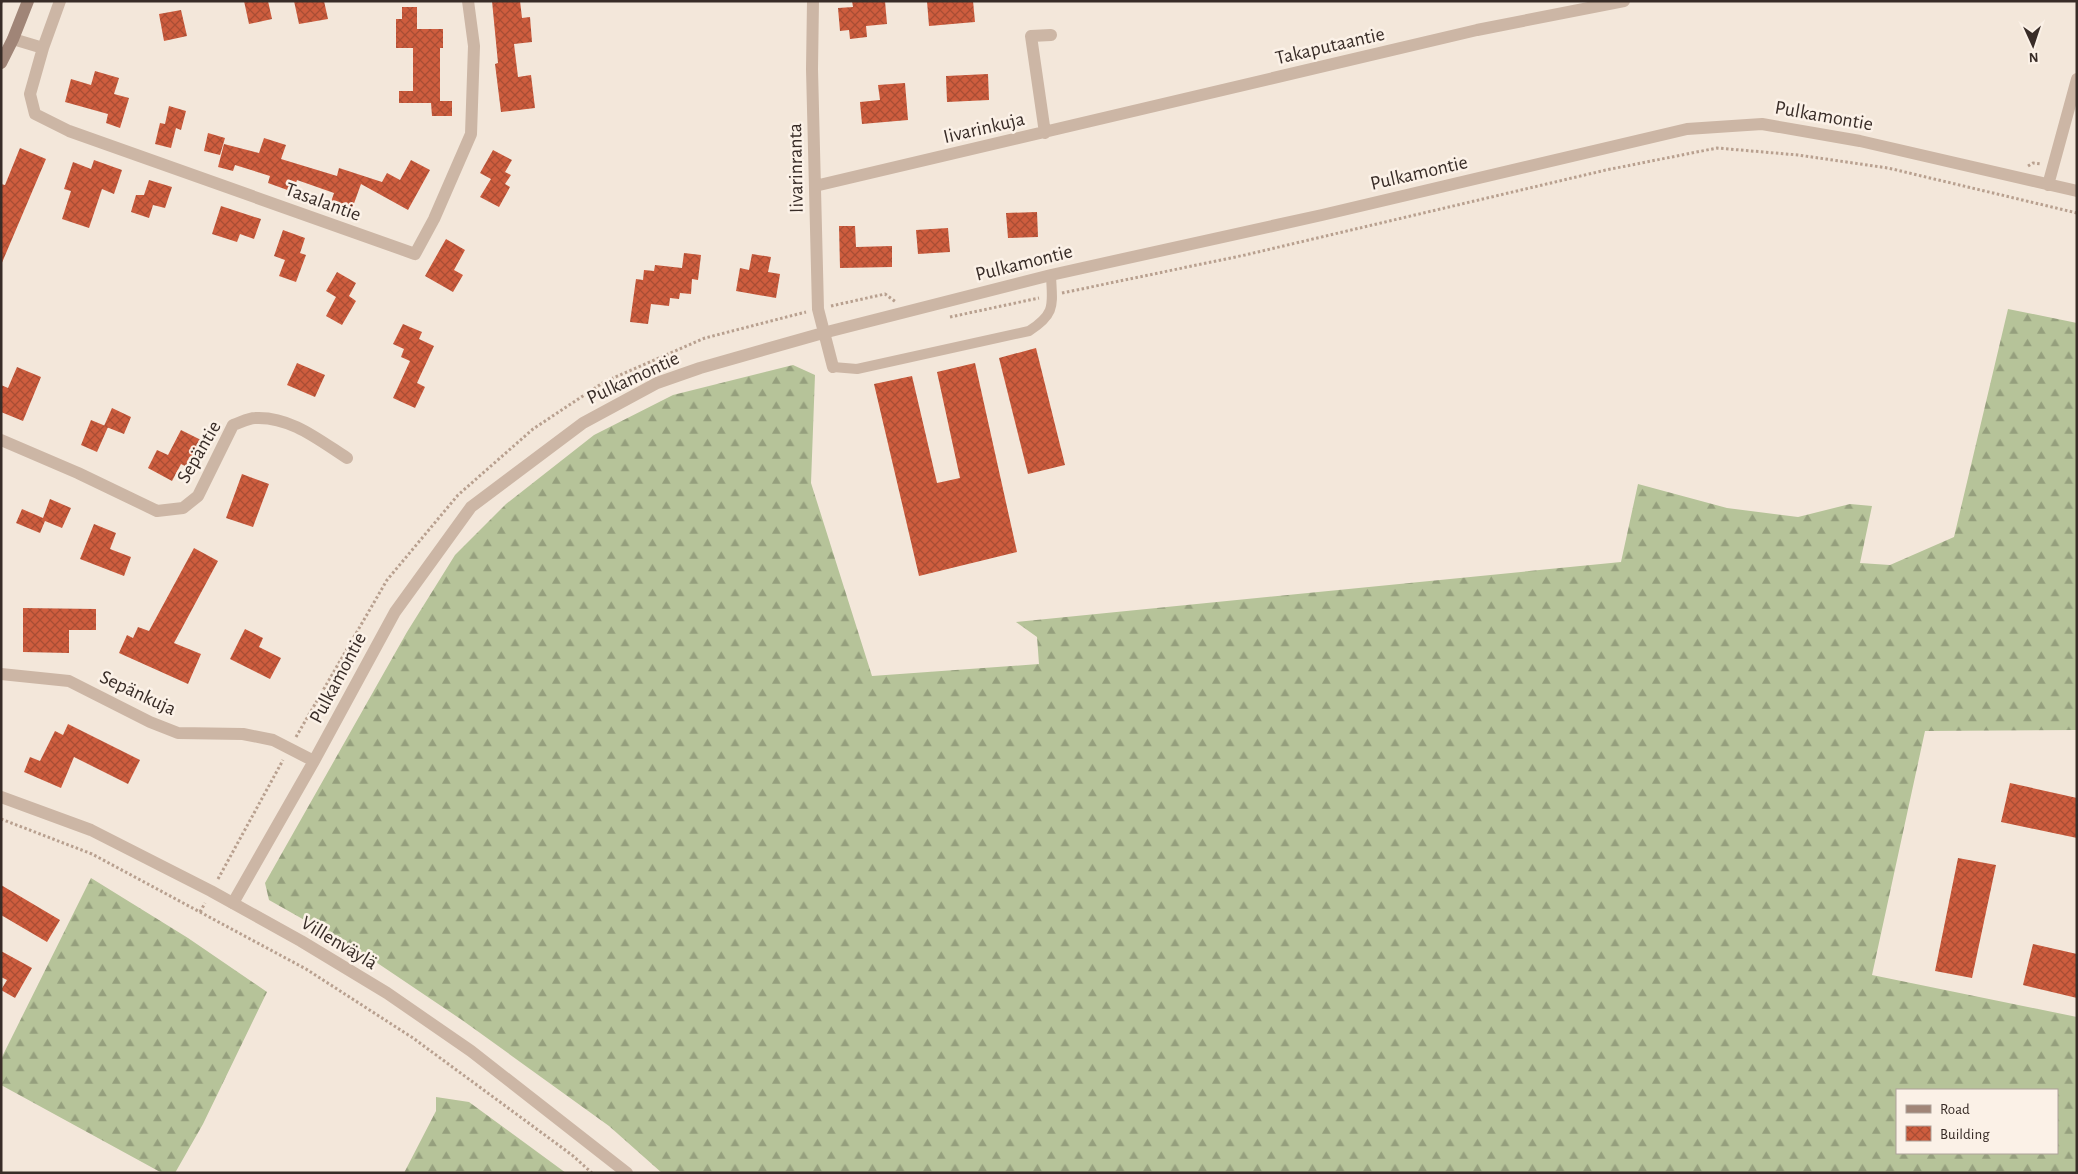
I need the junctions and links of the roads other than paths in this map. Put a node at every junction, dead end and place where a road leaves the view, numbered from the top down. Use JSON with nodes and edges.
{"nodes":[{"id":1,"x":28,"y":1,"type":"edge"},
{"id":2,"x":60,"y":1,"type":"edge"},
{"id":3,"x":468,"y":1,"type":"edge"},
{"id":4,"x":813,"y":1,"type":"edge"},
{"id":5,"x":1624,"y":1,"type":"edge"},
{"id":6,"x":1052,"y":35,"type":"dead end"},
{"id":7,"x":13,"y":39,"type":"junction"},
{"id":8,"x":43,"y":48,"type":"junction"},
{"id":9,"x":1,"y":63,"type":"edge"},
{"id":10,"x":2077,"y":79,"type":"edge"},
{"id":11,"x":1045,"y":133,"type":"junction"},
{"id":12,"x":2048,"y":185,"type":"junction"},
{"id":13,"x":815,"y":186,"type":"junction"},
{"id":14,"x":2077,"y":191,"type":"edge"},
{"id":15,"x":1051,"y":275,"type":"junction"},
{"id":16,"x":824,"y":333,"type":"junction"},
{"id":17,"x":833,"y":367,"type":"joint"},
{"id":18,"x":1,"y":440,"type":"edge"},
{"id":19,"x":347,"y":458,"type":"dead end"},
{"id":20,"x":1,"y":674,"type":"edge"},
{"id":21,"x":314,"y":761,"type":"junction"},
{"id":22,"x":1,"y":797,"type":"edge"},
{"id":23,"x":233,"y":903,"type":"junction"},
{"id":24,"x":627,"y":1173,"type":"edge"}],
"edges":[{"from":1,"to":7,"type":"main road"},
{"from":2,"to":8,"type":"street","name":"Tasalantie"},
{"from":3,"to":8,"type":"street","name":"Tasalantie"},
{"from":4,"to":13,"type":"street","name":"Iivarinranta"},
{"from":5,"to":11,"type":"street","name":"Takaputaantie"},
{"from":6,"to":11,"type":"street","name":"Iivarinkuja"},
{"from":7,"to":8,"type":"street"},
{"from":7,"to":9,"type":"main road"},
{"from":10,"to":12,"type":"street"},
{"from":11,"to":13,"type":"street","name":"Iivarinkuja"},
{"from":12,"to":14,"type":"street","name":"Pulkamontie"},
{"from":12,"to":15,"type":"street","name":"Pulkamontie"},
{"from":13,"to":16,"type":"street","name":"Iivarinranta"},
{"from":15,"to":16,"type":"street","name":"Pulkamontie"},
{"from":15,"to":17,"type":"lane"},
{"from":16,"to":17,"type":"street","name":"Iivarinranta"},
{"from":16,"to":21,"type":"street","name":"Pulkamontie"},
{"from":18,"to":19,"type":"street","name":"Sepäntie"},
{"from":20,"to":21,"type":"street","name":"Sepänkuja"},
{"from":21,"to":23,"type":"street","name":"Pulkamontie"},
{"from":22,"to":23,"type":"street","name":"Villenväylä"},
{"from":23,"to":24,"type":"street","name":"Villenväylä"}]}
